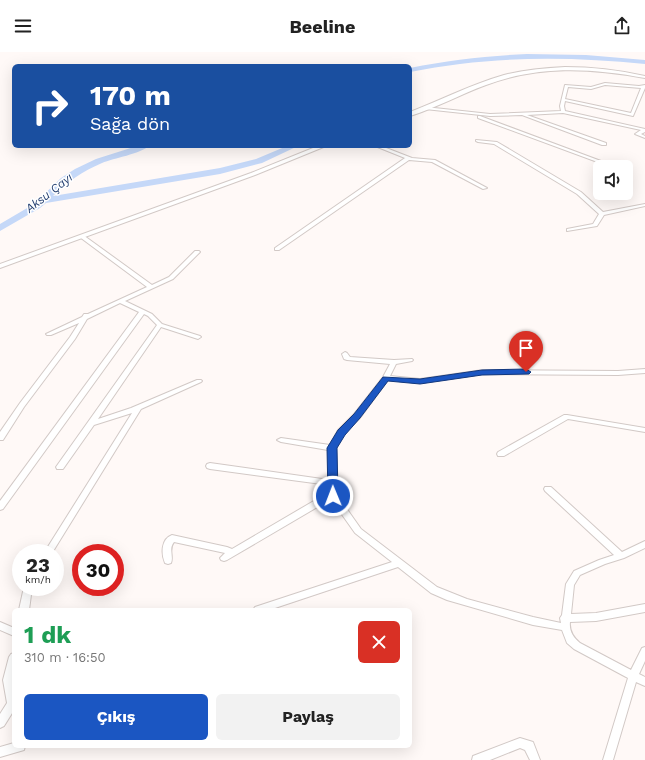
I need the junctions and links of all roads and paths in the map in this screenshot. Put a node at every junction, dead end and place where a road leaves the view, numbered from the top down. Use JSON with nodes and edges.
{"nodes":[{"id":1,"x":645,"y":77,"type":"edge"},
{"id":2,"x":644,"y":86,"type":"edge"},
{"id":3,"x":564,"y":100,"type":"junction"},
{"id":4,"x":425,"y":108,"type":"junction"},
{"id":5,"x":563,"y":112,"type":"junction"},
{"id":6,"x":412,"y":113,"type":"edge"},
{"id":7,"x":470,"y":114,"type":"junction"},
{"id":8,"x":523,"y":115,"type":"junction"},
{"id":9,"x":645,"y":130,"type":"edge"},
{"id":10,"x":645,"y":137,"type":"edge"},
{"id":11,"x":478,"y":141,"type":"dead end"},
{"id":12,"x":604,"y":144,"type":"dead end"},
{"id":13,"x":318,"y":148,"type":"edge"},
{"id":14,"x":382,"y":148,"type":"edge"},
{"id":15,"x":408,"y":158,"type":"junction"},
{"id":16,"x":596,"y":160,"type":"edge"},
{"id":17,"x":485,"y":188,"type":"dead end"},
{"id":18,"x":645,"y":206,"type":"edge"},
{"id":19,"x":602,"y":214,"type":"junction"},
{"id":20,"x":569,"y":230,"type":"dead end"},
{"id":21,"x":83,"y":237,"type":"junction"},
{"id":22,"x":277,"y":249,"type":"dead end"},
{"id":23,"x":197,"y":252,"type":"dead end"},
{"id":24,"x":0,"y":266,"type":"edge"},
{"id":25,"x":151,"y":287,"type":"junction"},
{"id":26,"x":120,"y":302,"type":"junction"},
{"id":27,"x":143,"y":311,"type":"junction"},
{"id":28,"x":86,"y":315,"type":"junction"},
{"id":29,"x":160,"y":325,"type":"junction"},
{"id":30,"x":49,"y":334,"type":"dead end"},
{"id":31,"x":198,"y":337,"type":"dead end"},
{"id":32,"x":345,"y":354,"type":"dead end"},
{"id":33,"x":410,"y":360,"type":"dead end"},
{"id":34,"x":394,"y":362,"type":"junction"},
{"id":35,"x":645,"y":371,"type":"edge"},
{"id":36,"x":386,"y":378,"type":"junction"},
{"id":37,"x":200,"y":381,"type":"dead end"},
{"id":38,"x":138,"y":409,"type":"junction"},
{"id":39,"x":91,"y":423,"type":"junction"},
{"id":40,"x":645,"y":430,"type":"edge"},
{"id":41,"x":0,"y":438,"type":"edge"},
{"id":42,"x":281,"y":440,"type":"dead end"},
{"id":43,"x":332,"y":448,"type":"junction"},
{"id":44,"x":501,"y":454,"type":"dead end"},
{"id":45,"x":210,"y":466,"type":"dead end"},
{"id":46,"x":60,"y":467,"type":"dead end"},
{"id":47,"x":333,"y":483,"type":"junction"},
{"id":48,"x":548,"y":489,"type":"dead end"},
{"id":49,"x":333,"y":496,"type":"junction"},
{"id":50,"x":0,"y":507,"type":"edge"},
{"id":51,"x":54,"y":544,"type":"edge"},
{"id":52,"x":645,"y":544,"type":"edge"},
{"id":53,"x":233,"y":553,"type":"junction"},
{"id":54,"x":621,"y":556,"type":"junction"},
{"id":55,"x":224,"y":558,"type":"dead end"},
{"id":56,"x":168,"y":561,"type":"dead end"},
{"id":57,"x":399,"y":563,"type":"junction"},
{"id":58,"x":26,"y":596,"type":"edge"},
{"id":59,"x":24,"y":608,"type":"edge"},
{"id":60,"x":264,"y":608,"type":"edge"},
{"id":61,"x":645,"y":608,"type":"edge"},
{"id":62,"x":565,"y":622,"type":"junction"},
{"id":63,"x":0,"y":626,"type":"edge"},
{"id":64,"x":12,"y":631,"type":"edge"},
{"id":65,"x":645,"y":651,"type":"edge"},
{"id":66,"x":12,"y":665,"type":"edge"},
{"id":67,"x":633,"y":677,"type":"junction"},
{"id":68,"x":645,"y":682,"type":"edge"},
{"id":69,"x":4,"y":685,"type":"edge"},
{"id":70,"x":12,"y":702,"type":"edge"},
{"id":71,"x":12,"y":705,"type":"edge"},
{"id":72,"x":0,"y":723,"type":"edge"},
{"id":73,"x":13,"y":748,"type":"edge"},
{"id":74,"x":0,"y":752,"type":"edge"},
{"id":75,"x":477,"y":760,"type":"edge"},
{"id":76,"x":535,"y":760,"type":"edge"},
{"id":77,"x":608,"y":760,"type":"edge"}],
"edges":[{"from":1,"to":4,"type":"street"},
{"from":2,"to":3,"type":"street"},
{"from":2,"to":3,"type":"street"},
{"from":3,"to":5,"type":"street"},
{"from":4,"to":6,"type":"street"},
{"from":4,"to":7,"type":"street"},
{"from":5,"to":8,"type":"street"},
{"from":5,"to":9,"type":"street"},
{"from":7,"to":8,"type":"street"},
{"from":7,"to":16,"type":"street"},
{"from":8,"to":12,"type":"street"},
{"from":9,"to":10,"type":"street"},
{"from":11,"to":19,"type":"street"},
{"from":13,"to":21,"type":"street"},
{"from":14,"to":15,"type":"street"},
{"from":15,"to":17,"type":"street"},
{"from":15,"to":22,"type":"street"},
{"from":18,"to":19,"type":"street"},
{"from":19,"to":20,"type":"street"},
{"from":21,"to":24,"type":"street"},
{"from":21,"to":25,"type":"street"},
{"from":23,"to":25,"type":"street"},
{"from":25,"to":26,"type":"street"},
{"from":26,"to":27,"type":"street"},
{"from":26,"to":28,"type":"street"},
{"from":27,"to":29,"type":"street"},
{"from":27,"to":50,"type":"street"},
{"from":28,"to":30,"type":"street"},
{"from":28,"to":41,"type":"street"},
{"from":29,"to":31,"type":"street"},
{"from":29,"to":39,"type":"street"},
{"from":32,"to":34,"type":"street"},
{"from":33,"to":34,"type":"street"},
{"from":34,"to":36,"type":"street"},
{"from":35,"to":36,"type":"street"},
{"from":36,"to":43,"type":"street"},
{"from":37,"to":38,"type":"street"},
{"from":38,"to":39,"type":"street"},
{"from":38,"to":51,"type":"street"},
{"from":39,"to":46,"type":"street"},
{"from":40,"to":44,"type":"street"},
{"from":42,"to":43,"type":"street"},
{"from":43,"to":47,"type":"street"},
{"from":45,"to":47,"type":"street"},
{"from":47,"to":49,"type":"street"},
{"from":48,"to":54,"type":"street"},
{"from":49,"to":53,"type":"street"},
{"from":49,"to":57,"type":"street"},
{"from":52,"to":54,"type":"street"},
{"from":53,"to":55,"type":"street"},
{"from":53,"to":56,"type":"street"},
{"from":54,"to":62,"type":"street"},
{"from":57,"to":60,"type":"street"},
{"from":57,"to":62,"type":"street"},
{"from":58,"to":59,"type":"street"},
{"from":61,"to":62,"type":"street"},
{"from":62,"to":67,"type":"street"},
{"from":63,"to":64,"type":"street"},
{"from":65,"to":67,"type":"street"},
{"from":66,"to":69,"type":"street"},
{"from":67,"to":68,"type":"street"},
{"from":67,"to":77,"type":"street"},
{"from":69,"to":70,"type":"street"},
{"from":71,"to":72,"type":"street"},
{"from":73,"to":74,"type":"street"},
{"from":75,"to":76,"type":"street"}]}
